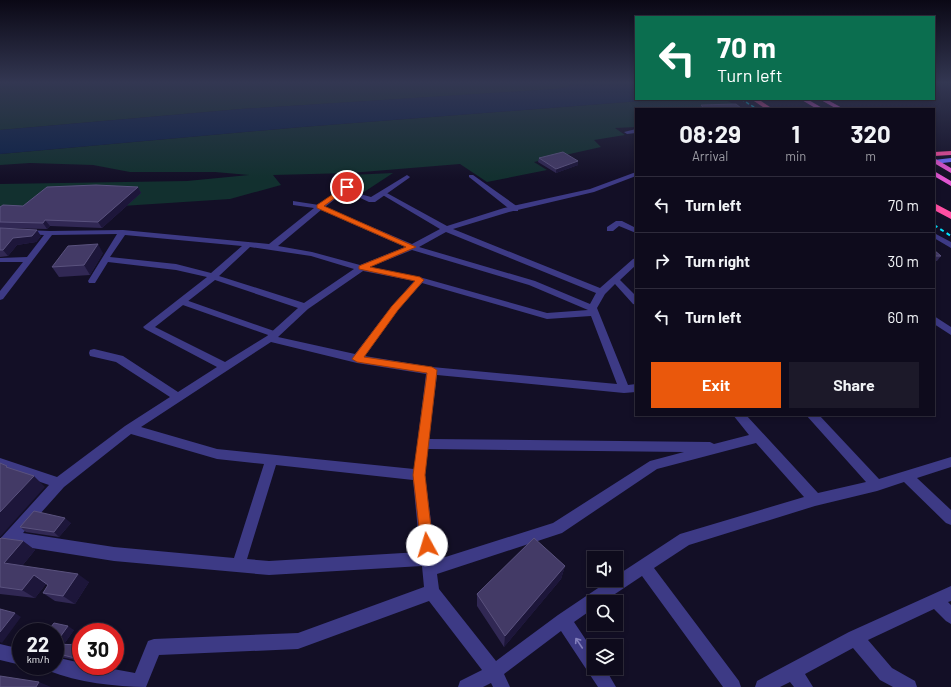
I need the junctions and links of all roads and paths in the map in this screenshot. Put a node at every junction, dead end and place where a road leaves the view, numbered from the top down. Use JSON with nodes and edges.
{"nodes":[{"id":1,"x":627,"y":132,"type":"dead end"},
{"id":2,"x":635,"y":132,"type":"edge"},
{"id":3,"x":951,"y":153,"type":"edge"},
{"id":4,"x":935,"y":159,"type":"edge"},
{"id":5,"x":935,"y":159,"type":"edge"},
{"id":6,"x":935,"y":160,"type":"edge"},
{"id":7,"x":951,"y":160,"type":"edge"},
{"id":8,"x":951,"y":171,"type":"edge"},
{"id":9,"x":635,"y":174,"type":"edge"},
{"id":10,"x":935,"y":174,"type":"edge"},
{"id":11,"x":471,"y":176,"type":"dead end"},
{"id":12,"x":407,"y":177,"type":"dead end"},
{"id":13,"x":951,"y":184,"type":"edge"},
{"id":14,"x":347,"y":187,"type":"dead end"},
{"id":15,"x":383,"y":193,"type":"junction"},
{"id":16,"x":360,"y":196,"type":"dead end"},
{"id":17,"x":296,"y":203,"type":"dead end"},
{"id":18,"x":320,"y":207,"type":"junction"},
{"id":19,"x":935,"y":207,"type":"edge"},
{"id":20,"x":515,"y":209,"type":"junction"},
{"id":21,"x":951,"y":216,"type":"edge"},
{"id":22,"x":446,"y":229,"type":"junction"},
{"id":23,"x":610,"y":229,"type":"dead end"},
{"id":24,"x":0,"y":231,"type":"edge"},
{"id":25,"x":635,"y":231,"type":"edge"},
{"id":26,"x":123,"y":232,"type":"junction"},
{"id":27,"x":50,"y":233,"type":"junction"},
{"id":28,"x":935,"y":236,"type":"edge"},
{"id":29,"x":247,"y":246,"type":"junction"},
{"id":30,"x":951,"y":246,"type":"edge"},
{"id":31,"x":271,"y":247,"type":"junction"},
{"id":32,"x":412,"y":247,"type":"junction"},
{"id":33,"x":30,"y":259,"type":"junction"},
{"id":34,"x":105,"y":259,"type":"junction"},
{"id":35,"x":0,"y":260,"type":"edge"},
{"id":36,"x":635,"y":262,"type":"edge"},
{"id":37,"x":361,"y":268,"type":"junction"},
{"id":38,"x":215,"y":277,"type":"junction"},
{"id":39,"x":615,"y":279,"type":"junction"},
{"id":40,"x":420,"y":280,"type":"junction"},
{"id":41,"x":92,"y":281,"type":"dead end"},
{"id":42,"x":601,"y":292,"type":"junction"},
{"id":43,"x":2,"y":294,"type":"edge"},
{"id":44,"x":635,"y":301,"type":"edge"},
{"id":45,"x":183,"y":302,"type":"junction"},
{"id":46,"x":305,"y":307,"type":"junction"},
{"id":47,"x":593,"y":311,"type":"junction"},
{"id":48,"x":935,"y":320,"type":"edge"},
{"id":49,"x":951,"y":332,"type":"edge"},
{"id":50,"x":272,"y":336,"type":"junction"},
{"id":51,"x":94,"y":353,"type":"dead end"},
{"id":52,"x":357,"y":359,"type":"junction"},
{"id":53,"x":226,"y":367,"type":"junction"},
{"id":54,"x":432,"y":370,"type":"junction"},
{"id":55,"x":635,"y":388,"type":"edge"},
{"id":56,"x":624,"y":389,"type":"junction"},
{"id":57,"x":178,"y":397,"type":"junction"},
{"id":58,"x":740,"y":416,"type":"edge"},
{"id":59,"x":813,"y":416,"type":"edge"},
{"id":60,"x":129,"y":429,"type":"junction"},
{"id":61,"x":759,"y":437,"type":"junction"},
{"id":62,"x":423,"y":444,"type":"junction"},
{"id":63,"x":724,"y":447,"type":"junction"},
{"id":64,"x":272,"y":460,"type":"junction"},
{"id":65,"x":951,"y":462,"type":"edge"},
{"id":66,"x":0,"y":463,"type":"edge"},
{"id":67,"x":419,"y":475,"type":"junction"},
{"id":68,"x":906,"y":476,"type":"junction"},
{"id":69,"x":59,"y":483,"type":"junction"},
{"id":70,"x":877,"y":485,"type":"junction"},
{"id":71,"x":814,"y":500,"type":"junction"},
{"id":72,"x":951,"y":518,"type":"edge"},
{"id":73,"x":10,"y":538,"type":"junction"},
{"id":74,"x":0,"y":549,"type":"edge"},
{"id":75,"x":429,"y":564,"type":"junction"},
{"id":76,"x":238,"y":566,"type":"junction"},
{"id":77,"x":644,"y":566,"type":"junction"},
{"id":78,"x":432,"y":592,"type":"junction"},
{"id":79,"x":951,"y":593,"type":"edge"},
{"id":80,"x":936,"y":600,"type":"junction"},
{"id":81,"x":951,"y":616,"type":"edge"},
{"id":82,"x":563,"y":620,"type":"junction"},
{"id":83,"x":855,"y":638,"type":"junction"},
{"id":84,"x":0,"y":652,"type":"edge"},
{"id":85,"x":12,"y":655,"type":"edge"},
{"id":86,"x":587,"y":655,"type":"edge"},
{"id":87,"x":64,"y":667,"type":"edge"},
{"id":88,"x":494,"y":672,"type":"junction"},
{"id":89,"x":793,"y":672,"type":"junction"},
{"id":90,"x":600,"y":675,"type":"edge"},
{"id":91,"x":139,"y":684,"type":"edge"},
{"id":92,"x":466,"y":687,"type":"edge"},
{"id":93,"x":502,"y":687,"type":"edge"},
{"id":94,"x":608,"y":687,"type":"edge"},
{"id":95,"x":733,"y":687,"type":"edge"},
{"id":96,"x":763,"y":687,"type":"edge"},
{"id":97,"x":804,"y":687,"type":"edge"},
{"id":98,"x":909,"y":687,"type":"edge"}],
"edges":[{"from":1,"to":2,"type":"street"},
{"from":3,"to":4,"type":"highway"},
{"from":5,"to":7,"type":"main road"},
{"from":6,"to":8,"type":"highway"},
{"from":9,"to":20,"type":"street"},
{"from":10,"to":13,"type":"highway"},
{"from":11,"to":20,"type":"street"},
{"from":12,"to":15,"type":"street"},
{"from":14,"to":18,"type":"street"},
{"from":15,"to":16,"type":"street"},
{"from":15,"to":22,"type":"street"},
{"from":17,"to":18,"type":"street"},
{"from":18,"to":31,"type":"street"},
{"from":18,"to":32,"type":"street"},
{"from":19,"to":21,"type":"highway"},
{"from":20,"to":22,"type":"street"},
{"from":22,"to":32,"type":"street"},
{"from":22,"to":42,"type":"street"},
{"from":23,"to":25,"type":"street"},
{"from":24,"to":27,"type":"street"},
{"from":26,"to":27,"type":"street"},
{"from":26,"to":29,"type":"street"},
{"from":26,"to":34,"type":"street"},
{"from":27,"to":33,"type":"street"},
{"from":28,"to":30,"type":"street"},
{"from":29,"to":31,"type":"street"},
{"from":29,"to":38,"type":"street"},
{"from":31,"to":37,"type":"street"},
{"from":32,"to":37,"type":"street"},
{"from":32,"to":47,"type":"street"},
{"from":33,"to":35,"type":"street"},
{"from":33,"to":43,"type":"street"},
{"from":34,"to":38,"type":"street"},
{"from":34,"to":41,"type":"street"},
{"from":36,"to":39,"type":"street"},
{"from":37,"to":40,"type":"street"},
{"from":37,"to":46,"type":"street"},
{"from":38,"to":45,"type":"street"},
{"from":38,"to":46,"type":"street"},
{"from":39,"to":42,"type":"street"},
{"from":39,"to":44,"type":"street"},
{"from":40,"to":47,"type":"street"},
{"from":40,"to":52,"type":"street"},
{"from":42,"to":47,"type":"street"},
{"from":45,"to":50,"type":"street"},
{"from":45,"to":53,"type":"street"},
{"from":46,"to":50,"type":"street"},
{"from":47,"to":56,"type":"street"},
{"from":48,"to":49,"type":"street"},
{"from":50,"to":52,"type":"street"},
{"from":50,"to":53,"type":"street"},
{"from":51,"to":57,"type":"street"},
{"from":52,"to":54,"type":"street"},
{"from":53,"to":57,"type":"street"},
{"from":54,"to":56,"type":"street"},
{"from":54,"to":62,"type":"street"},
{"from":55,"to":56,"type":"street"},
{"from":57,"to":60,"type":"street"},
{"from":58,"to":61,"type":"street"},
{"from":59,"to":70,"type":"street"},
{"from":60,"to":64,"type":"street"},
{"from":60,"to":69,"type":"street"},
{"from":61,"to":63,"type":"street"},
{"from":61,"to":71,"type":"street"},
{"from":62,"to":63,"type":"street"},
{"from":62,"to":67,"type":"street"},
{"from":63,"to":75,"type":"street"},
{"from":64,"to":67,"type":"street"},
{"from":64,"to":76,"type":"street"},
{"from":65,"to":68,"type":"street"},
{"from":66,"to":69,"type":"street"},
{"from":67,"to":75,"type":"street"},
{"from":68,"to":70,"type":"street"},
{"from":68,"to":72,"type":"street"},
{"from":69,"to":73,"type":"street"},
{"from":70,"to":71,"type":"street"},
{"from":71,"to":77,"type":"street"},
{"from":73,"to":74,"type":"street"},
{"from":73,"to":76,"type":"street"},
{"from":75,"to":76,"type":"street"},
{"from":75,"to":78,"type":"street"},
{"from":77,"to":82,"type":"street"},
{"from":77,"to":95,"type":"street"},
{"from":78,"to":88,"type":"street"},
{"from":78,"to":91,"type":"street"},
{"from":79,"to":80,"type":"street"},
{"from":80,"to":81,"type":"street"},
{"from":80,"to":83,"type":"street"},
{"from":86,"to":82,"type":"street","one_way":true},
{"from":82,"to":88,"type":"street"},
{"from":83,"to":89,"type":"street"},
{"from":83,"to":98,"type":"street"},
{"from":84,"to":85,"type":"street"},
{"from":87,"to":91,"type":"street"},
{"from":88,"to":92,"type":"street"},
{"from":88,"to":93,"type":"street"},
{"from":89,"to":96,"type":"street"},
{"from":89,"to":97,"type":"street"},
{"from":90,"to":94,"type":"street"}]}
